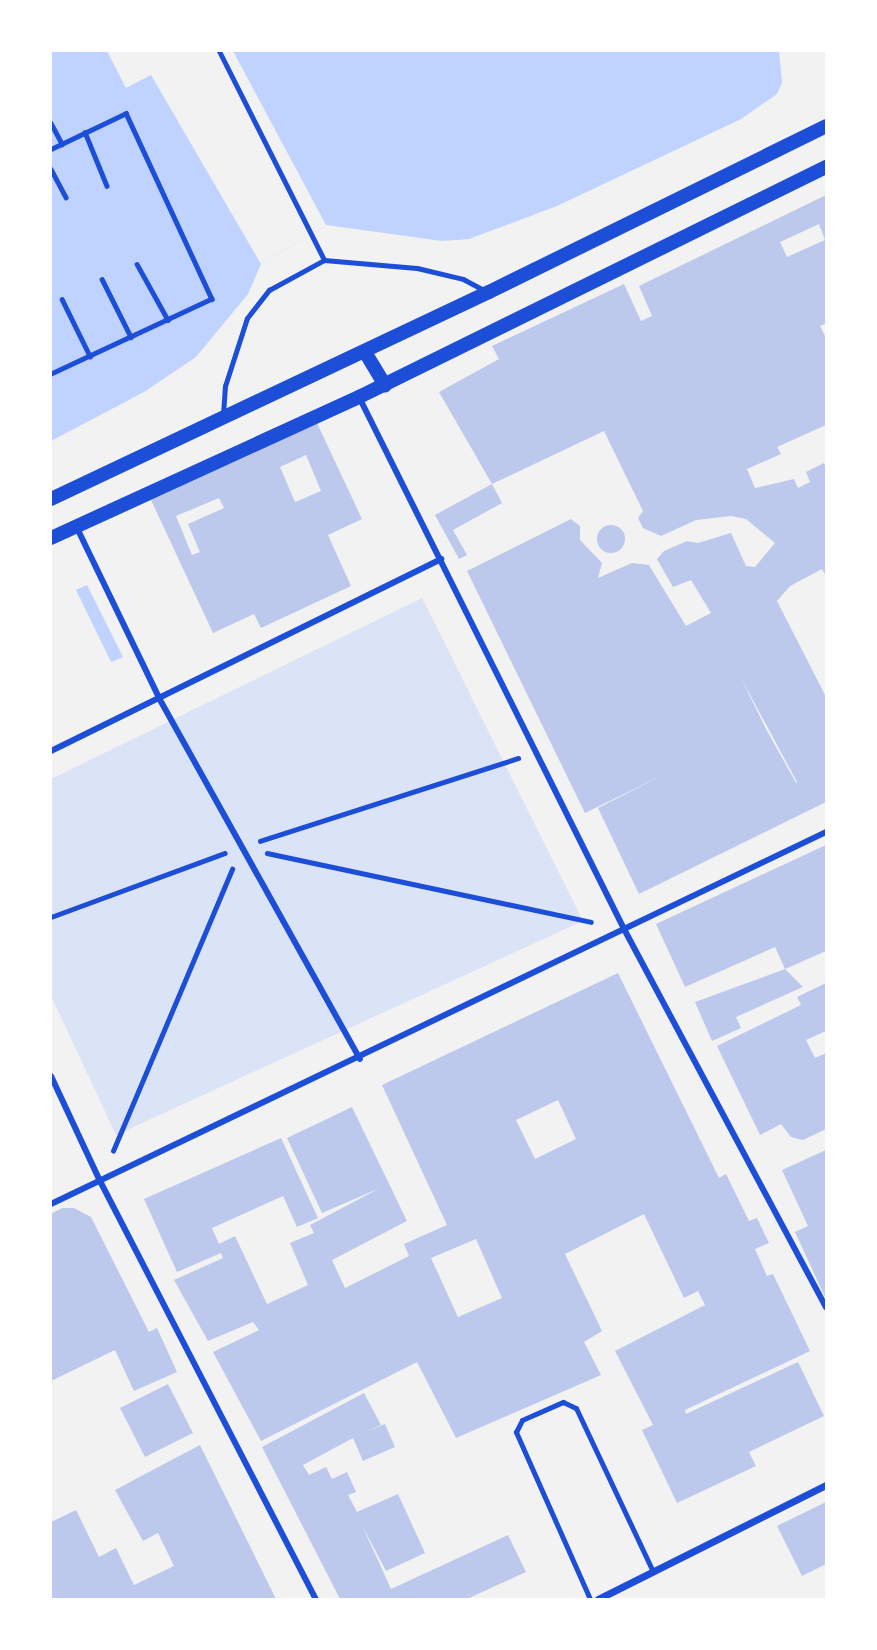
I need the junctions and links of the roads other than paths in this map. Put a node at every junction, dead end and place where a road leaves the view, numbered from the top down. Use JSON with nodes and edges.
{"nodes":[{"id":1,"x":219,"y":51,"type":"edge"},
{"id":2,"x":826,"y":125,"type":"edge"},
{"id":3,"x":826,"y":167,"type":"edge"},
{"id":4,"x":324,"y":260,"type":"junction"},
{"id":5,"x":489,"y":292,"type":"junction"},
{"id":6,"x":365,"y":352,"type":"junction"},
{"id":7,"x":384,"y":385,"type":"junction"},
{"id":8,"x":359,"y":397,"type":"junction"},
{"id":9,"x":223,"y":420,"type":"junction"},
{"id":10,"x":51,"y":499,"type":"edge"},
{"id":11,"x":76,"y":526,"type":"junction"},
{"id":12,"x":51,"y":538,"type":"edge"},
{"id":13,"x":441,"y":559,"type":"junction"},
{"id":14,"x":159,"y":698,"type":"junction"},
{"id":15,"x":51,"y":751,"type":"edge"},
{"id":16,"x":826,"y":832,"type":"edge"},
{"id":17,"x":624,"y":929,"type":"junction"},
{"id":18,"x":360,"y":1059,"type":"junction"},
{"id":19,"x":51,"y":1076,"type":"edge"},
{"id":20,"x":100,"y":1181,"type":"junction"},
{"id":21,"x":51,"y":1204,"type":"edge"},
{"id":22,"x":826,"y":1308,"type":"edge"},
{"id":23,"x":826,"y":1485,"type":"edge"},
{"id":24,"x":653,"y":1572,"type":"junction"},
{"id":25,"x":316,"y":1599,"type":"edge"},
{"id":26,"x":590,"y":1599,"type":"edge"},
{"id":27,"x":598,"y":1599,"type":"edge"}],
"edges":[{"from":1,"to":4,"type":"lane"},
{"from":2,"to":5,"type":"main road"},
{"from":3,"to":7,"type":"main road"},
{"from":4,"to":5,"type":"lane"},
{"from":4,"to":9,"type":"lane"},
{"from":5,"to":6,"type":"main road"},
{"from":6,"to":7,"type":"main road"},
{"from":6,"to":9,"type":"main road"},
{"from":7,"to":8,"type":"main road"},
{"from":8,"to":11,"type":"main road"},
{"from":8,"to":13,"type":"street"},
{"from":9,"to":10,"type":"main road"},
{"from":11,"to":12,"type":"main road"},
{"from":11,"to":14,"type":"street"},
{"from":13,"to":14,"type":"street"},
{"from":13,"to":17,"type":"street"},
{"from":14,"to":15,"type":"street"},
{"from":14,"to":18,"type":"street"},
{"from":16,"to":17,"type":"street"},
{"from":17,"to":18,"type":"street"},
{"from":17,"to":22,"type":"street"},
{"from":18,"to":20,"type":"street"},
{"from":19,"to":20,"type":"street"},
{"from":20,"to":21,"type":"street"},
{"from":20,"to":25,"type":"street"},
{"from":23,"to":24,"type":"street"},
{"from":24,"to":26,"type":"lane"},
{"from":24,"to":27,"type":"street"}]}
